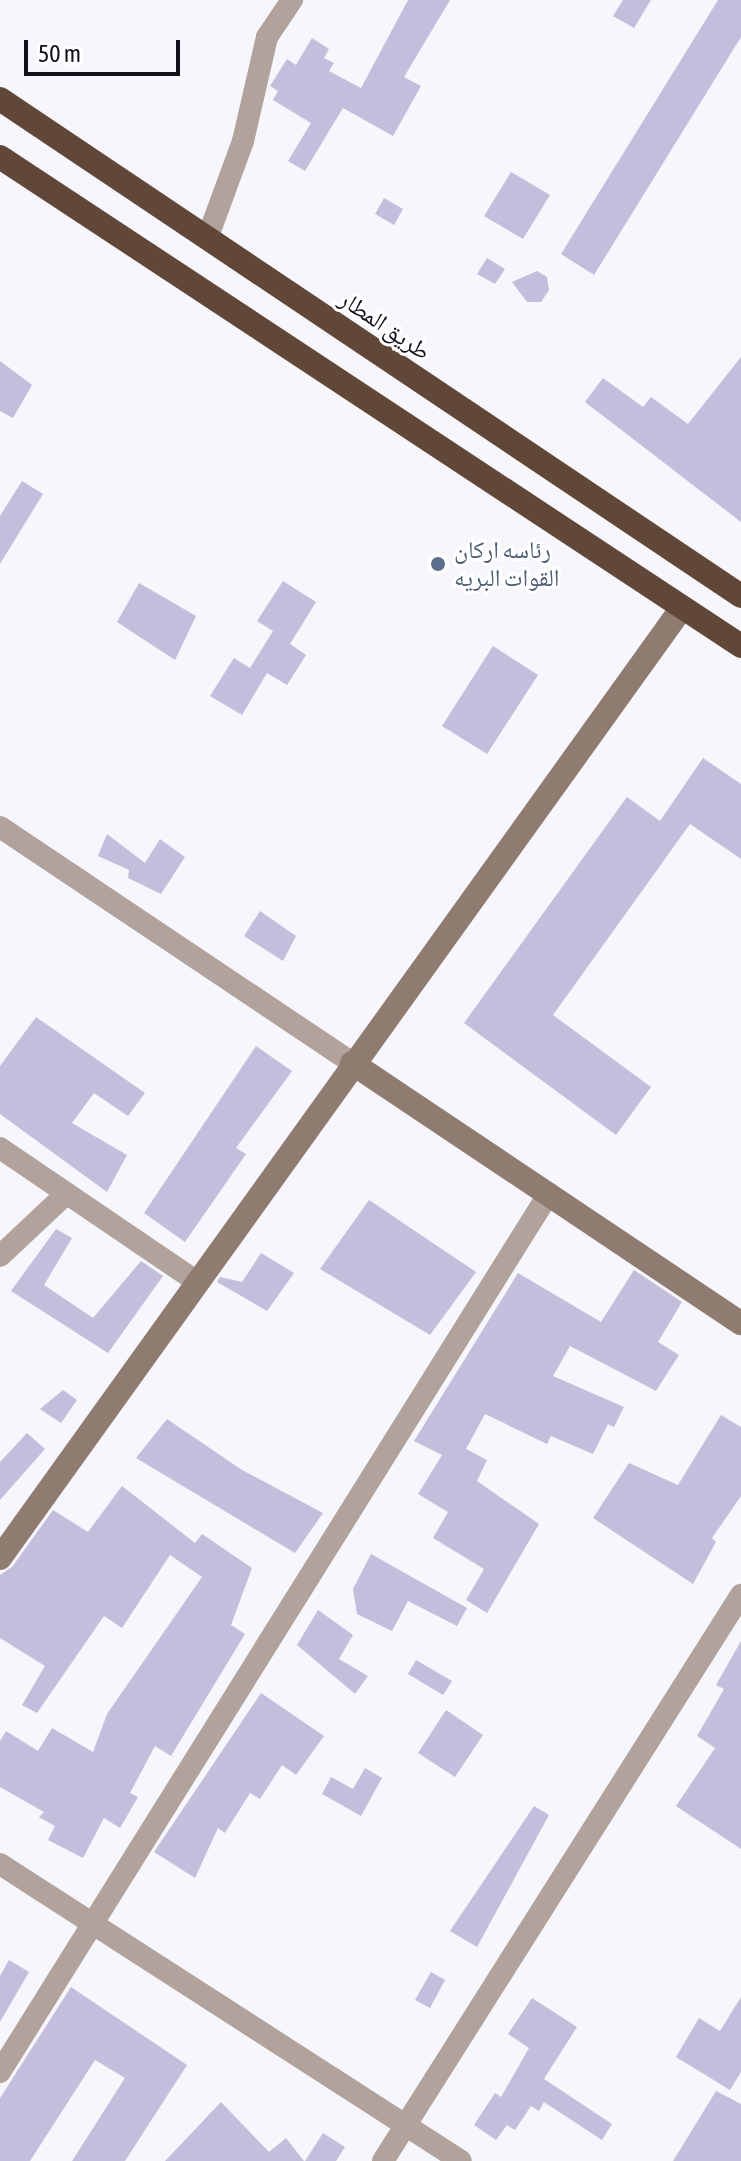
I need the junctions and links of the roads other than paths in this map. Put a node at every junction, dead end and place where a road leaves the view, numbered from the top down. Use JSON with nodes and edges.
{"nodes":[{"id":1,"x":292,"y":0,"type":"edge"},
{"id":2,"x":0,"y":99,"type":"edge"},
{"id":3,"x":0,"y":157,"type":"edge"},
{"id":4,"x":207,"y":239,"type":"junction"},
{"id":5,"x":741,"y":596,"type":"edge"},
{"id":6,"x":682,"y":608,"type":"junction"},
{"id":7,"x":741,"y":646,"type":"edge"},
{"id":8,"x":0,"y":827,"type":"edge"},
{"id":9,"x":352,"y":1063,"type":"junction"},
{"id":10,"x":0,"y":1148,"type":"edge"},
{"id":11,"x":549,"y":1193,"type":"junction"},
{"id":12,"x":66,"y":1194,"type":"junction"},
{"id":13,"x":0,"y":1256,"type":"edge"},
{"id":14,"x":197,"y":1282,"type":"junction"},
{"id":15,"x":741,"y":1323,"type":"edge"},
{"id":16,"x":0,"y":1558,"type":"edge"},
{"id":17,"x":741,"y":1595,"type":"edge"},
{"id":18,"x":0,"y":1864,"type":"edge"},
{"id":19,"x":94,"y":1924,"type":"junction"},
{"id":20,"x":0,"y":2072,"type":"edge"},
{"id":21,"x":406,"y":2125,"type":"junction"},
{"id":22,"x":383,"y":2161,"type":"edge"},
{"id":23,"x":461,"y":2161,"type":"edge"}],
"edges":[{"from":1,"to":4,"type":"street"},
{"from":2,"to":4,"type":"highway","name":"طريق المطار"},
{"from":3,"to":6,"type":"highway"},
{"from":4,"to":5,"type":"highway","name":"طريق المطار"},
{"from":6,"to":7,"type":"highway"},
{"from":6,"to":9,"type":"street"},
{"from":8,"to":9,"type":"street"},
{"from":9,"to":11,"type":"street"},
{"from":9,"to":14,"type":"street"},
{"from":10,"to":12,"type":"street"},
{"from":11,"to":15,"type":"street"},
{"from":11,"to":19,"type":"street"},
{"from":12,"to":13,"type":"street"},
{"from":12,"to":14,"type":"street"},
{"from":14,"to":16,"type":"street"},
{"from":17,"to":21,"type":"street"},
{"from":18,"to":19,"type":"street"},
{"from":19,"to":20,"type":"street"},
{"from":19,"to":21,"type":"street"},
{"from":21,"to":22,"type":"street"},
{"from":21,"to":23,"type":"street"}]}
